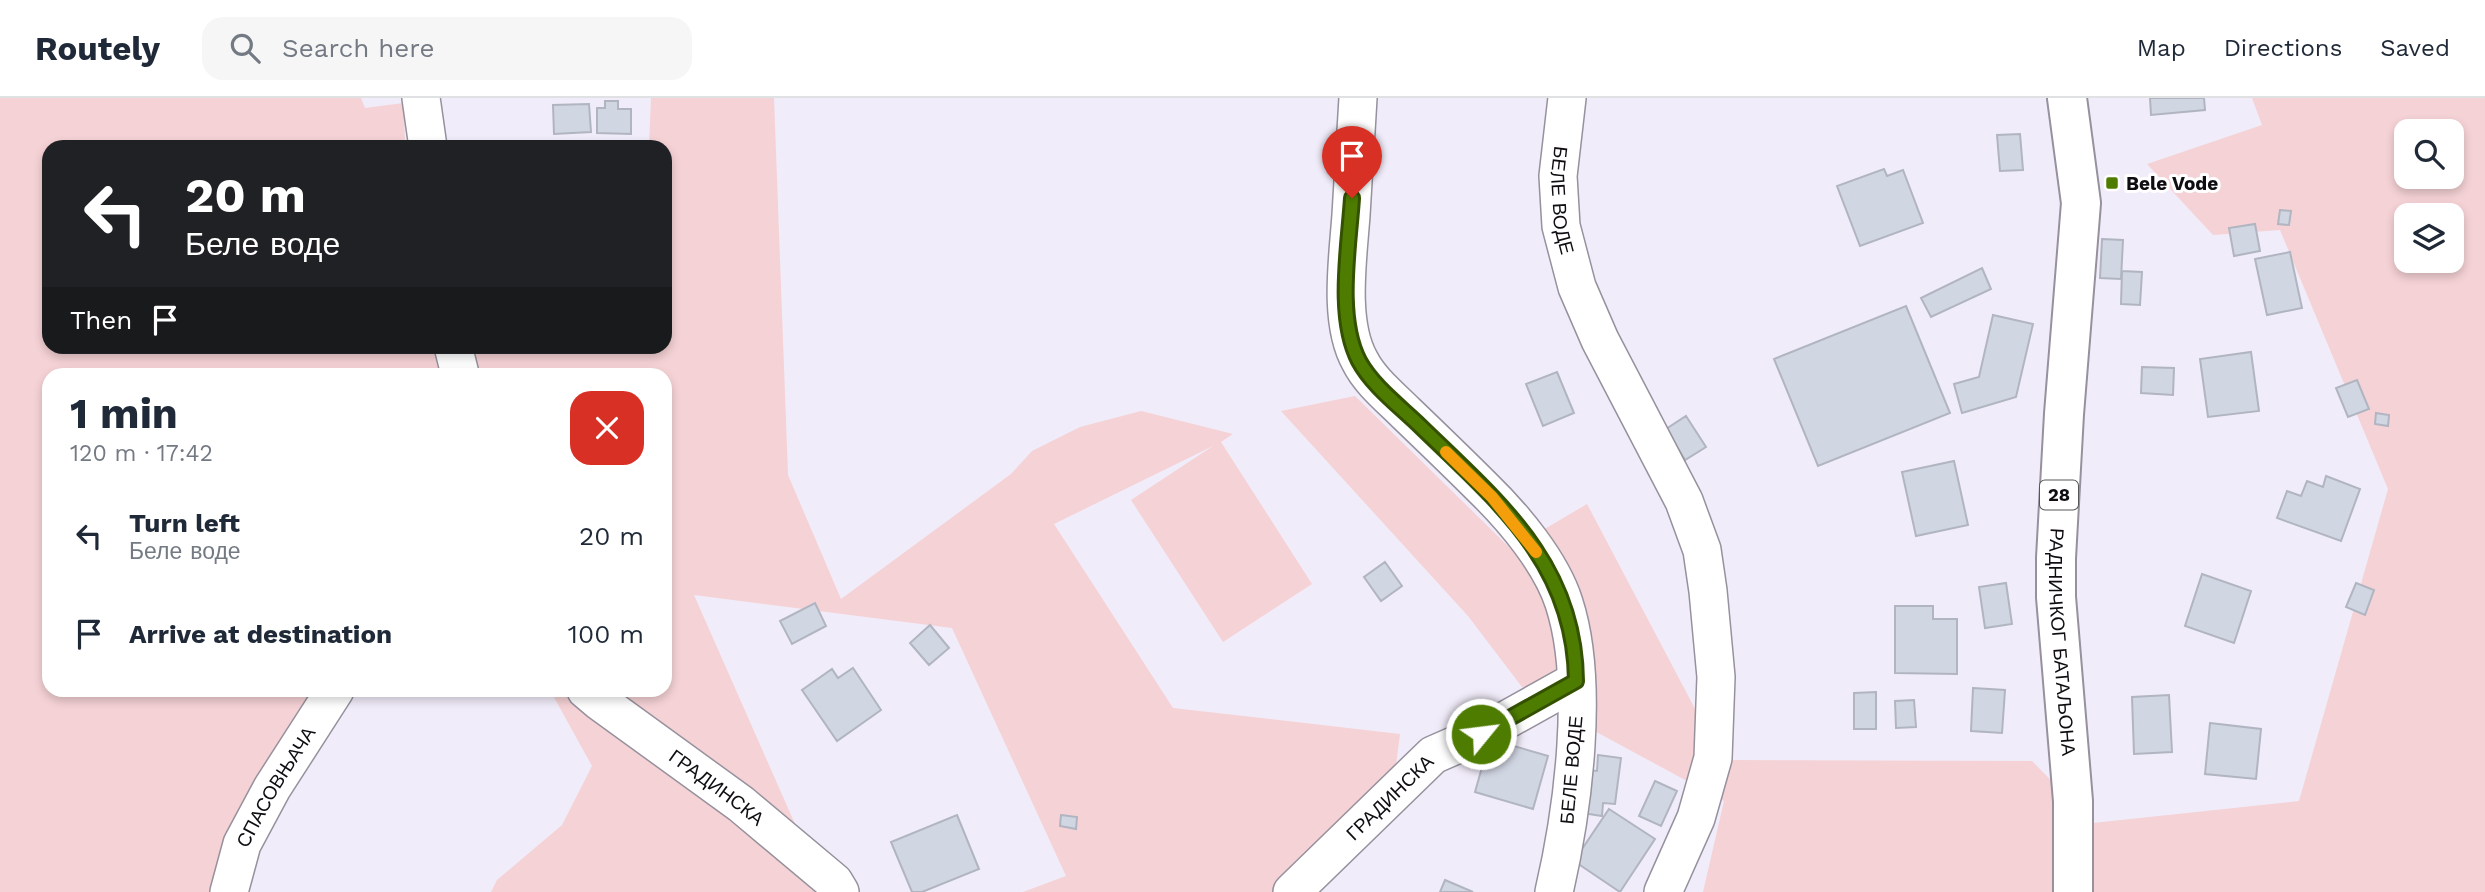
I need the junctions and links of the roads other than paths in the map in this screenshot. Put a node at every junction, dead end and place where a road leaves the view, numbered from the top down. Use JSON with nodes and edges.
{"nodes":[{"id":1,"x":421,"y":98,"type":"edge"},
{"id":2,"x":1358,"y":98,"type":"edge"},
{"id":3,"x":1567,"y":98,"type":"edge"},
{"id":4,"x":2067,"y":98,"type":"edge"},
{"id":5,"x":427,"y":140,"type":"edge"},
{"id":6,"x":1576,"y":681,"type":"junction"},
{"id":7,"x":330,"y":697,"type":"edge"},
{"id":8,"x":594,"y":697,"type":"edge"},
{"id":9,"x":229,"y":892,"type":"edge"},
{"id":10,"x":840,"y":892,"type":"edge"},
{"id":11,"x":1292,"y":892,"type":"edge"},
{"id":12,"x":1554,"y":892,"type":"edge"},
{"id":13,"x":1663,"y":892,"type":"edge"},
{"id":14,"x":2073,"y":892,"type":"edge"}],
"edges":[{"from":1,"to":5,"type":"street"},
{"from":2,"to":6,"type":"street","name":"БЕЛЕ ВОДЕ"},
{"from":3,"to":13,"type":"street","name":"БЕЛЕ ВОДЕ"},
{"from":4,"to":14,"type":"main road","name":"РАДНИЧКОГ БАТАЉОНА","number":"28"},
{"from":6,"to":11,"type":"street","name":"ГРАДИНСКА"},
{"from":6,"to":12,"type":"street","name":"БЕЛЕ ВОДЕ"},
{"from":7,"to":9,"type":"street","name":"СПАСОВЊАЧА"},
{"from":8,"to":10,"type":"street","name":"ГРАДИНСКА"}]}
